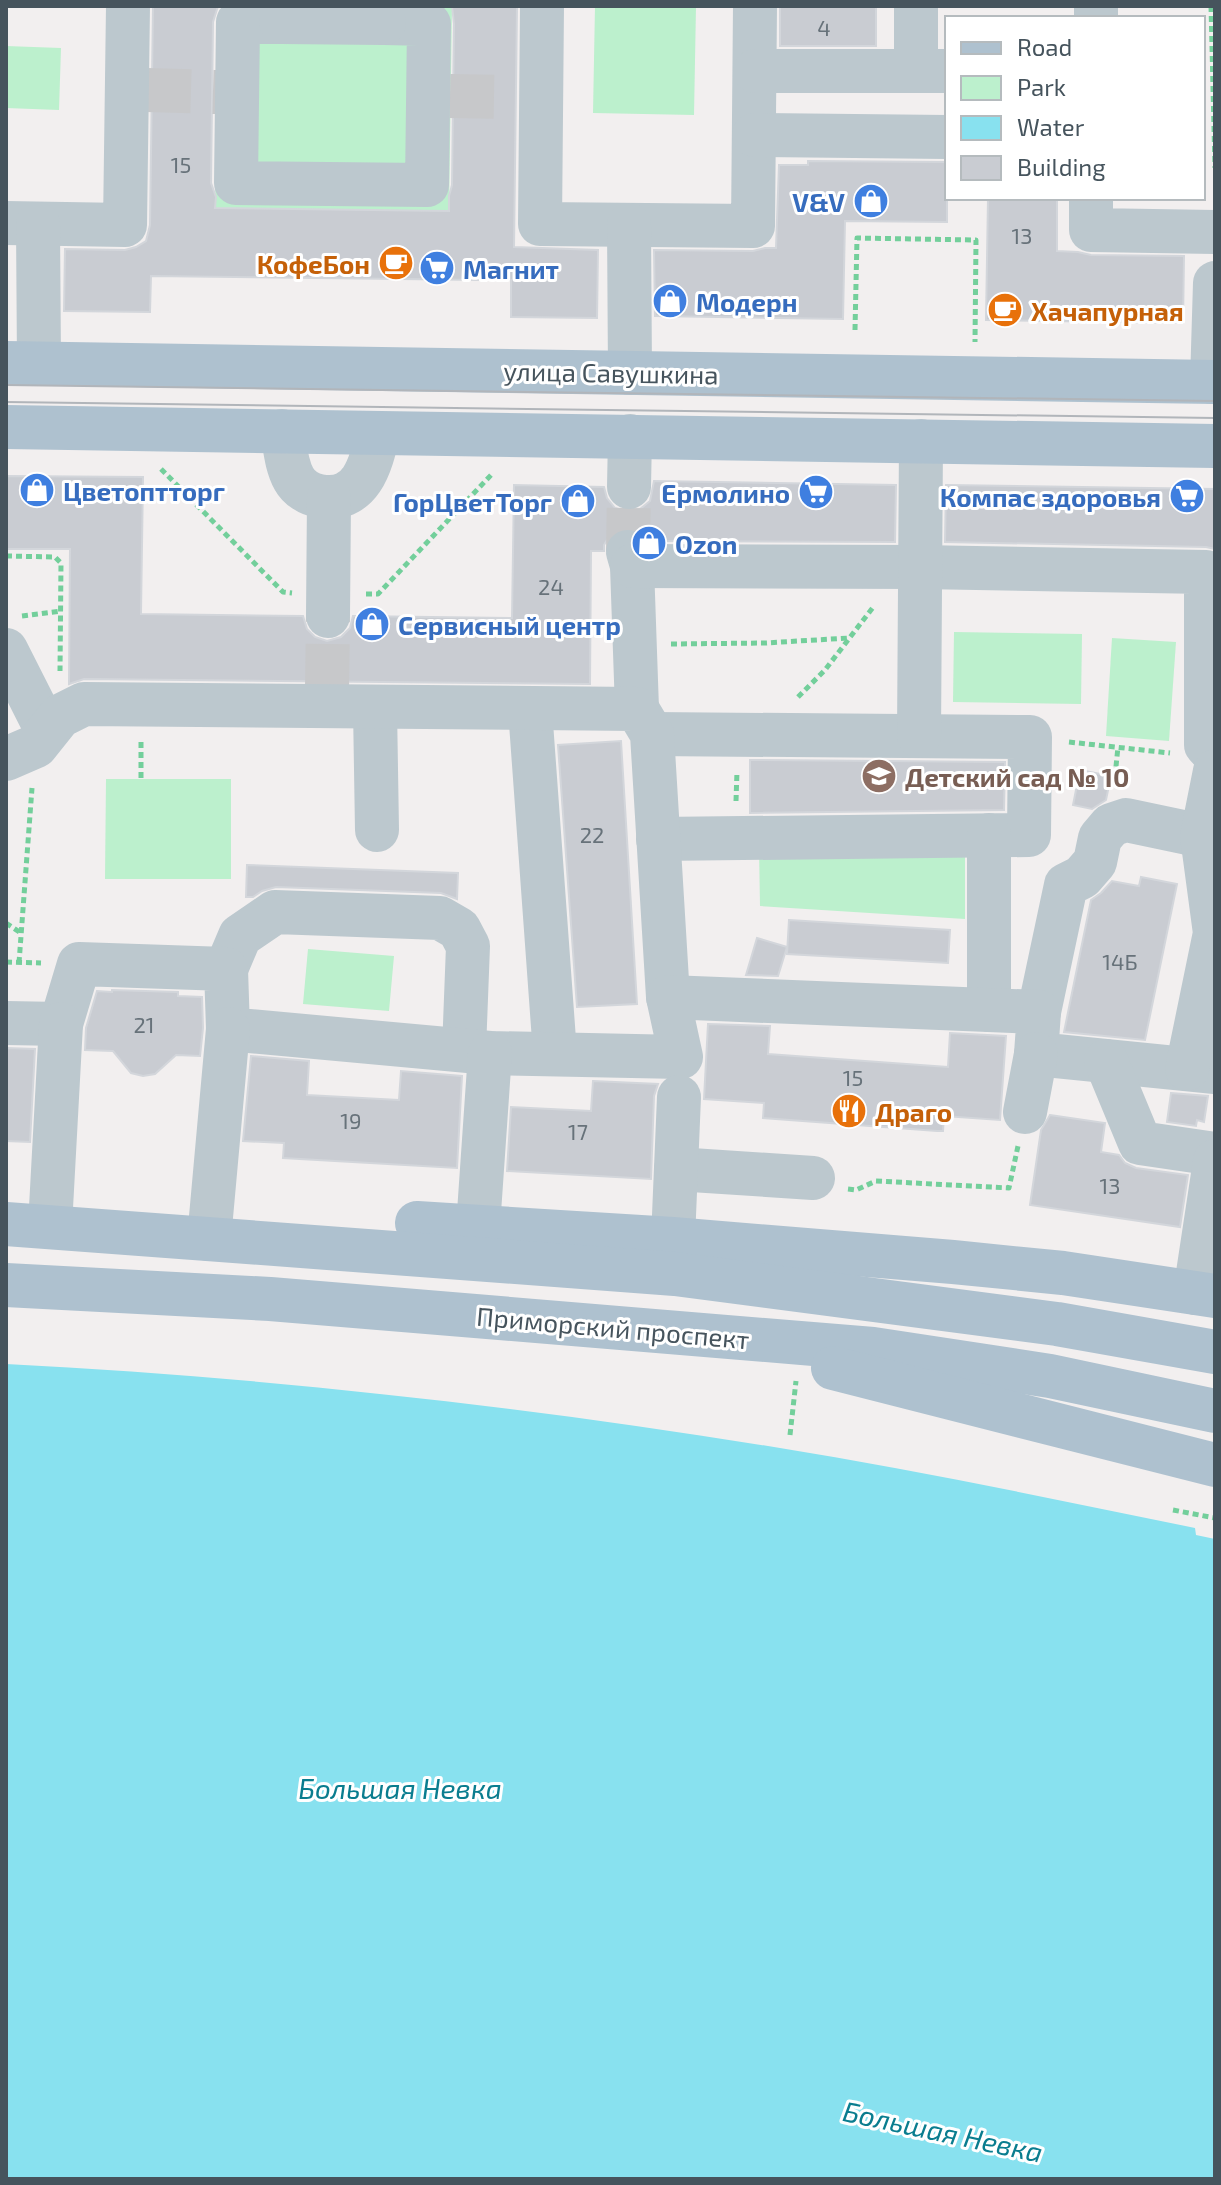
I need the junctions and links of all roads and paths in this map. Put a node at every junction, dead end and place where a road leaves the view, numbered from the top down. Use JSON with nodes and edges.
{"nodes":[{"id":1,"x":128,"y":6,"type":"edge"},
{"id":2,"x":542,"y":6,"type":"edge"},
{"id":3,"x":755,"y":6,"type":"edge"},
{"id":4,"x":916,"y":6,"type":"edge"},
{"id":5,"x":1211,"y":6,"type":"edge"},
{"id":6,"x":281,"y":14,"type":"edge"},
{"id":7,"x":384,"y":15,"type":"edge"},
{"id":8,"x":1213,"y":50,"type":"edge"},
{"id":9,"x":755,"y":71,"type":"junction"},
{"id":10,"x":932,"y":71,"type":"edge"},
{"id":11,"x":754,"y":135,"type":"junction"},
{"id":12,"x":945,"y":137,"type":"edge"},
{"id":13,"x":1215,"y":138,"type":"edge"},
{"id":14,"x":1215,"y":168,"type":"edge"},
{"id":15,"x":1091,"y":200,"type":"edge"},
{"id":16,"x":22,"y":224,"type":"edge"},
{"id":17,"x":629,"y":225,"type":"junction"},
{"id":18,"x":1215,"y":232,"type":"edge"},
{"id":19,"x":1215,"y":283,"type":"edge"},
{"id":20,"x":855,"y":330,"type":"dead end"},
{"id":21,"x":975,"y":343,"type":"dead end"},
{"id":22,"x":22,"y":363,"type":"edge"},
{"id":23,"x":630,"y":373,"type":"junction"},
{"id":24,"x":1213,"y":382,"type":"edge"},
{"id":25,"x":6,"y":427,"type":"edge"},
{"id":26,"x":282,"y":431,"type":"junction"},
{"id":27,"x":378,"y":433,"type":"junction"},
{"id":28,"x":630,"y":436,"type":"junction"},
{"id":29,"x":921,"y":441,"type":"junction"},
{"id":30,"x":1215,"y":446,"type":"edge"},
{"id":31,"x":629,"y":487,"type":"tunnel mouth"},
{"id":32,"x":329,"y":498,"type":"junction"},
{"id":33,"x":6,"y":556,"type":"edge"},
{"id":34,"x":912,"y":567,"type":"junction"},
{"id":35,"x":61,"y":611,"type":"junction"},
{"id":36,"x":328,"y":616,"type":"tunnel mouth"},
{"id":37,"x":13,"y":633,"type":"edge"},
{"id":38,"x":850,"y":637,"type":"junction"},
{"id":39,"x":635,"y":644,"type":"junction"},
{"id":40,"x":375,"y":708,"type":"junction"},
{"id":41,"x":530,"y":709,"type":"junction"},
{"id":42,"x":644,"y":722,"type":"junction"},
{"id":43,"x":749,"y":735,"type":"junction"},
{"id":44,"x":919,"y":736,"type":"junction"},
{"id":45,"x":1030,"y":737,"type":"junction"},
{"id":46,"x":37,"y":738,"type":"edge"},
{"id":47,"x":1118,"y":747,"type":"junction"},
{"id":48,"x":1194,"y":754,"type":"edge"},
{"id":49,"x":1215,"y":771,"type":"edge"},
{"id":50,"x":1115,"y":776,"type":"dead end"},
{"id":51,"x":377,"y":830,"type":"dead end"},
{"id":52,"x":989,"y":835,"type":"junction"},
{"id":53,"x":1202,"y":836,"type":"junction"},
{"id":54,"x":736,"y":838,"type":"junction"},
{"id":55,"x":658,"y":839,"type":"junction"},
{"id":56,"x":6,"y":923,"type":"edge"},
{"id":57,"x":21,"y":933,"type":"junction"},
{"id":58,"x":19,"y":963,"type":"dead end"},
{"id":59,"x":226,"y":969,"type":"junction"},
{"id":60,"x":668,"y":997,"type":"junction"},
{"id":61,"x":989,"y":1010,"type":"junction"},
{"id":62,"x":1039,"y":1012,"type":"junction"},
{"id":63,"x":6,"y":1023,"type":"edge"},
{"id":64,"x":61,"y":1024,"type":"junction"},
{"id":65,"x":228,"y":1029,"type":"junction"},
{"id":66,"x":477,"y":1051,"type":"junction"},
{"id":67,"x":555,"y":1054,"type":"junction"},
{"id":68,"x":1036,"y":1054,"type":"junction"},
{"id":69,"x":1106,"y":1061,"type":"junction"},
{"id":70,"x":1201,"y":1070,"type":"edge"},
{"id":71,"x":680,"y":1080,"type":"junction"},
{"id":72,"x":1022,"y":1124,"type":"joint"},
{"id":73,"x":1215,"y":1154,"type":"edge"},
{"id":74,"x":1215,"y":1161,"type":"edge"},
{"id":75,"x":676,"y":1169,"type":"junction"},
{"id":76,"x":813,"y":1178,"type":"joint"},
{"id":77,"x":6,"y":1224,"type":"edge"},
{"id":78,"x":50,"y":1226,"type":"junction"},
{"id":79,"x":478,"y":1227,"type":"junction"},
{"id":80,"x":209,"y":1239,"type":"junction"},
{"id":81,"x":673,"y":1239,"type":"junction"},
{"id":82,"x":342,"y":1247,"type":"junction"},
{"id":83,"x":6,"y":1285,"type":"edge"},
{"id":84,"x":1205,"y":1295,"type":"edge"},
{"id":85,"x":694,"y":1333,"type":"junction"},
{"id":86,"x":1215,"y":1352,"type":"edge"},
{"id":87,"x":798,"y":1359,"type":"junction"},
{"id":88,"x":1215,"y":1411,"type":"edge"},
{"id":89,"x":790,"y":1435,"type":"dead end"},
{"id":90,"x":1215,"y":1465,"type":"edge"},
{"id":91,"x":1173,"y":1510,"type":"dead end"},
{"id":92,"x":1215,"y":1518,"type":"edge"}],
"edges":[{"from":1,"to":16,"type":"lane"},
{"from":2,"to":17,"type":"lane"},
{"from":3,"to":9,"type":"lane"},
{"from":4,"to":10,"type":"lane"},
{"from":5,"to":8,"type":"path"},
{"from":6,"to":7,"type":"lane"},
{"from":6,"to":7,"type":"lane"},
{"from":8,"to":13,"type":"path"},
{"from":9,"to":10,"type":"lane"},
{"from":9,"to":11,"type":"lane"},
{"from":11,"to":12,"type":"lane"},
{"from":11,"to":17,"type":"lane"},
{"from":13,"to":14,"type":"path"},
{"from":15,"to":18,"type":"lane"},
{"from":16,"to":22,"type":"lane"},
{"from":17,"to":23,"type":"lane"},
{"from":19,"to":24,"type":"lane"},
{"from":20,"to":21,"type":"path"},
{"from":22,"to":23,"type":"main road","name":"улица Савушкина"},
{"from":23,"to":24,"type":"main road","name":"улица Савушкина"},
{"from":25,"to":26,"type":"main road"},
{"from":26,"to":27,"type":"main road"},
{"from":26,"to":32,"type":"lane"},
{"from":27,"to":28,"type":"main road"},
{"from":27,"to":32,"type":"lane"},
{"from":28,"to":29,"type":"main road"},
{"from":28,"to":31,"type":"lane"},
{"from":29,"to":30,"type":"main road"},
{"from":29,"to":34,"type":"lane"},
{"from":32,"to":36,"type":"lane"},
{"from":33,"to":35,"type":"path"},
{"from":34,"to":38,"type":"path"},
{"from":34,"to":39,"type":"lane"},
{"from":34,"to":44,"type":"lane"},
{"from":34,"to":48,"type":"lane"},
{"from":35,"to":37,"type":"path"},
{"from":35,"to":46,"type":"path"},
{"from":37,"to":46,"type":"lane"},
{"from":38,"to":39,"type":"path"},
{"from":38,"to":43,"type":"path"},
{"from":39,"to":42,"type":"lane"},
{"from":40,"to":41,"type":"lane"},
{"from":40,"to":46,"type":"lane"},
{"from":40,"to":51,"type":"lane"},
{"from":41,"to":42,"type":"lane"},
{"from":41,"to":67,"type":"lane"},
{"from":42,"to":43,"type":"lane"},
{"from":42,"to":55,"type":"lane"},
{"from":43,"to":44,"type":"lane"},
{"from":43,"to":54,"type":"path"},
{"from":44,"to":45,"type":"lane"},
{"from":45,"to":47,"type":"path"},
{"from":45,"to":52,"type":"lane"},
{"from":46,"to":57,"type":"path"},
{"from":47,"to":48,"type":"path"},
{"from":47,"to":50,"type":"path"},
{"from":49,"to":53,"type":"lane"},
{"from":52,"to":54,"type":"lane"},
{"from":52,"to":61,"type":"lane"},
{"from":53,"to":62,"type":"lane"},
{"from":53,"to":70,"type":"lane"},
{"from":54,"to":55,"type":"lane"},
{"from":55,"to":60,"type":"lane"},
{"from":56,"to":57,"type":"path"},
{"from":57,"to":58,"type":"path"},
{"from":59,"to":64,"type":"lane"},
{"from":59,"to":65,"type":"lane"},
{"from":59,"to":66,"type":"lane"},
{"from":60,"to":61,"type":"lane"},
{"from":60,"to":71,"type":"lane"},
{"from":61,"to":62,"type":"lane"},
{"from":62,"to":68,"type":"lane"},
{"from":63,"to":64,"type":"lane"},
{"from":64,"to":78,"type":"lane"},
{"from":65,"to":66,"type":"lane"},
{"from":65,"to":80,"type":"lane"},
{"from":66,"to":67,"type":"lane"},
{"from":66,"to":79,"type":"lane"},
{"from":67,"to":71,"type":"lane"},
{"from":68,"to":69,"type":"lane"},
{"from":68,"to":72,"type":"lane"},
{"from":69,"to":70,"type":"lane"},
{"from":69,"to":73,"type":"lane"},
{"from":71,"to":75,"type":"lane"},
{"from":72,"to":76,"type":"path"},
{"from":74,"to":84,"type":"lane"},
{"from":75,"to":76,"type":"lane"},
{"from":75,"to":81,"type":"lane"},
{"from":77,"to":78,"type":"main road"},
{"from":78,"to":80,"type":"main road"},
{"from":79,"to":81,"type":"main road"},
{"from":79,"to":82,"type":"main road"},
{"from":80,"to":82,"type":"main road"},
{"from":81,"to":84,"type":"main road"},
{"from":82,"to":86,"type":"main road"},
{"from":83,"to":85,"type":"main road","name":"Приморский проспект"},
{"from":85,"to":87,"type":"main road"},
{"from":85,"to":88,"type":"main road","name":"Приморский проспект"},
{"from":87,"to":89,"type":"path"},
{"from":87,"to":90,"type":"main road"},
{"from":91,"to":92,"type":"path"}]}
